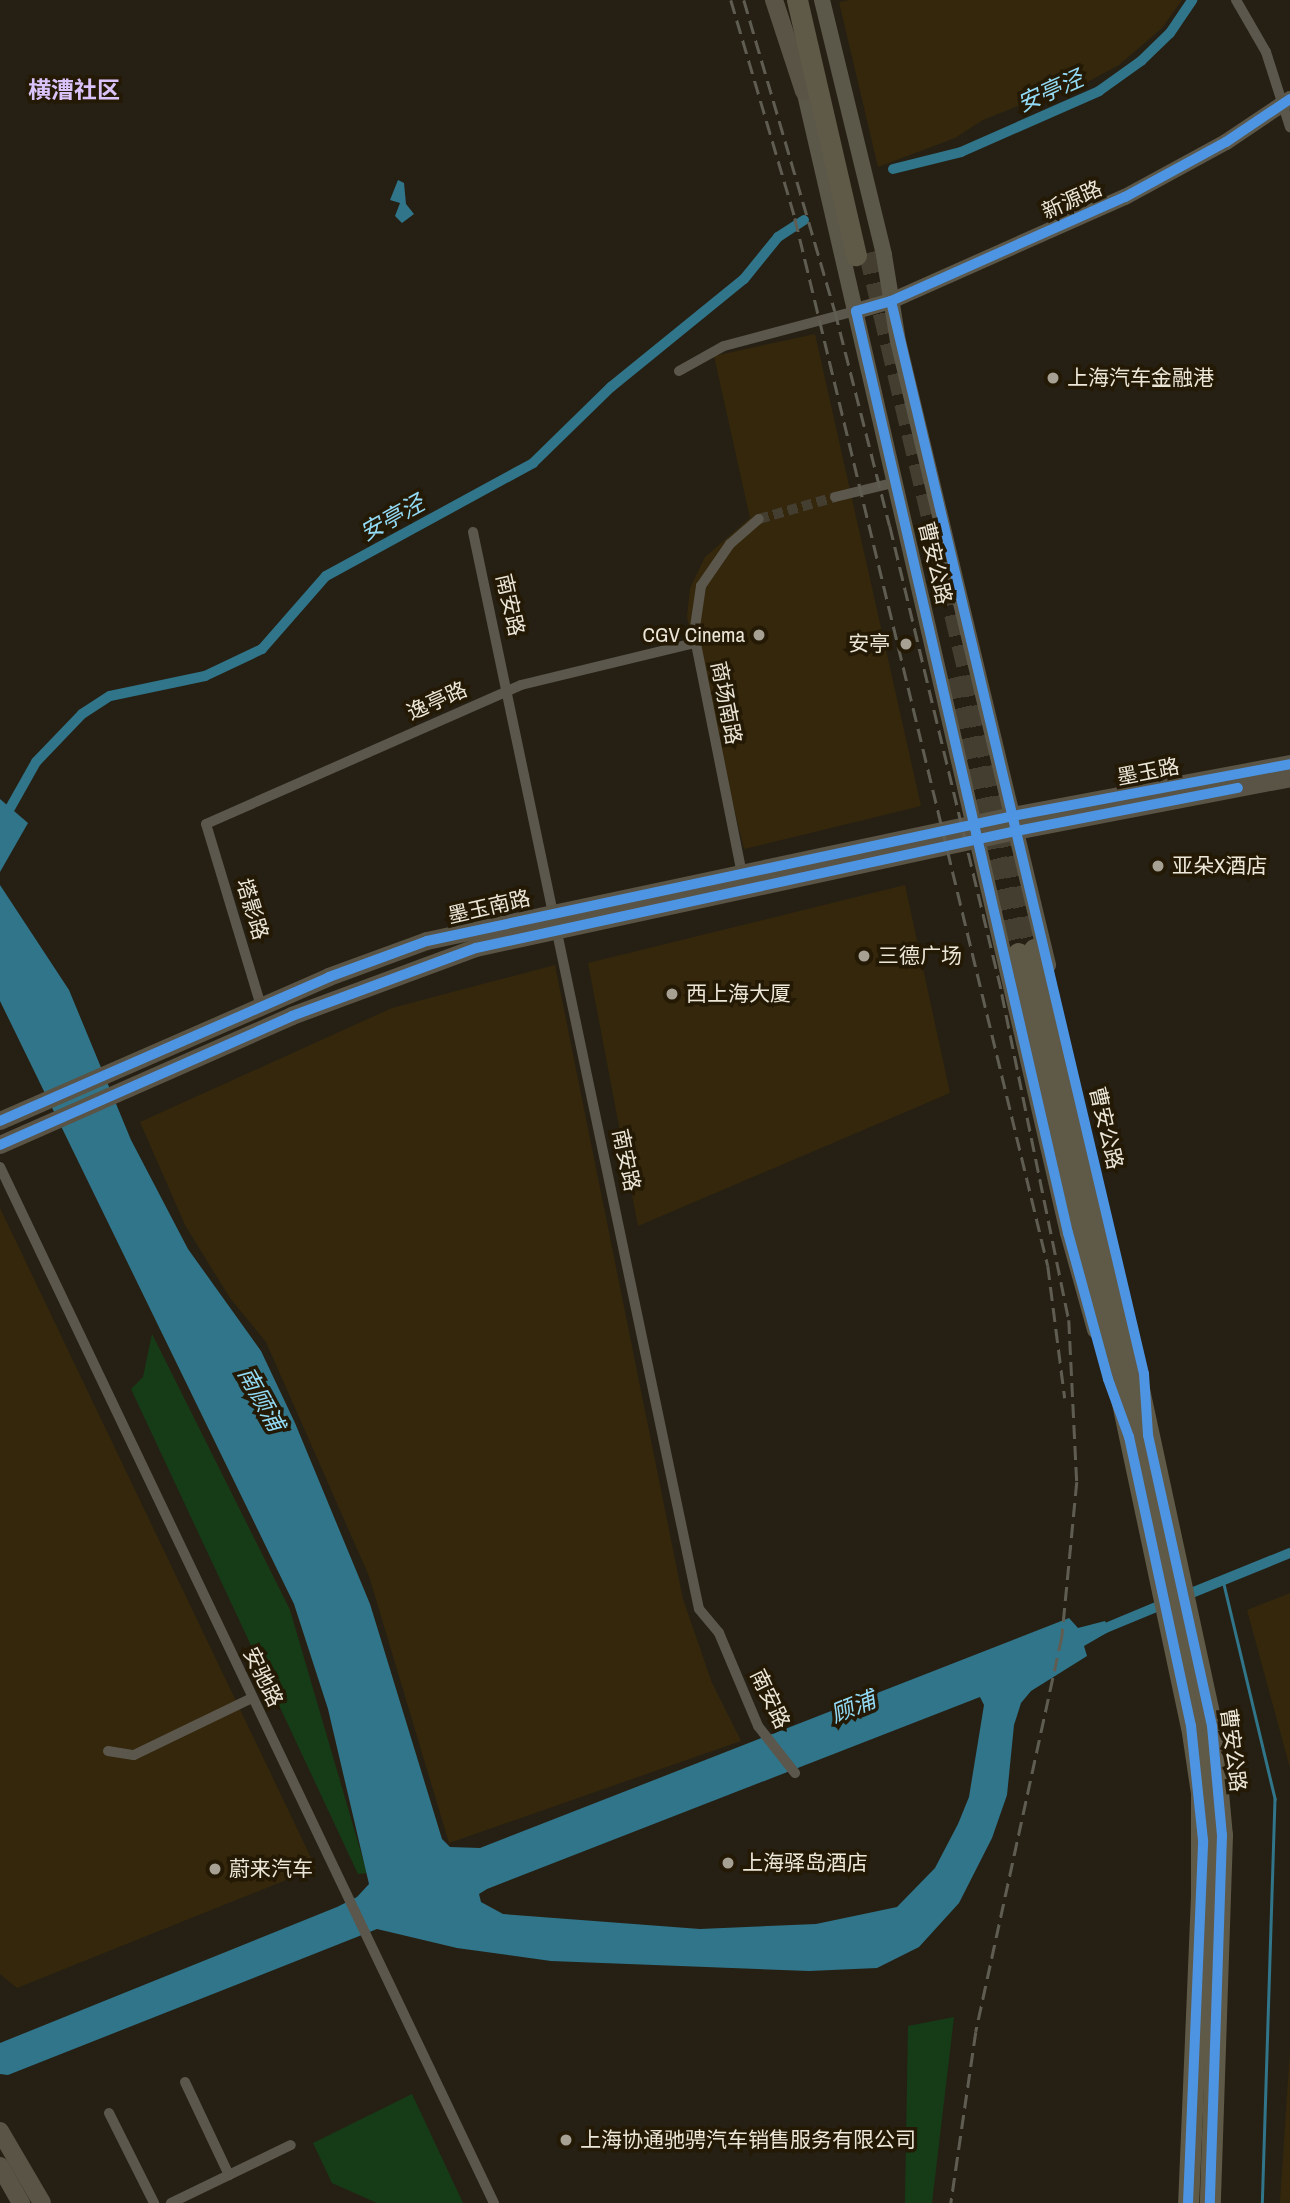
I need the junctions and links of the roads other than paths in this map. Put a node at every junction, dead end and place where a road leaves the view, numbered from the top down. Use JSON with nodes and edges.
{"nodes":[{"id":1,"x":774,"y":0,"type":"edge"},
{"id":2,"x":784,"y":0,"type":"edge"},
{"id":3,"x":797,"y":0,"type":"edge"},
{"id":4,"x":808,"y":0,"type":"edge"},
{"id":5,"x":822,"y":0,"type":"edge"},
{"id":6,"x":1236,"y":0,"type":"edge"},
{"id":7,"x":804,"y":91,"type":"junction"},
{"id":8,"x":1287,"y":102,"type":"edge"},
{"id":9,"x":1290,"y":127,"type":"edge"},
{"id":10,"x":891,"y":301,"type":"junction"},
{"id":11,"x":856,"y":311,"type":"junction"},
{"id":12,"x":679,"y":371,"type":"dead end"},
{"id":13,"x":897,"y":482,"type":"junction"},
{"id":14,"x":835,"y":497,"type":"tunnel mouth"},
{"id":15,"x":759,"y":519,"type":"tunnel mouth"},
{"id":16,"x":473,"y":532,"type":"dead end"},
{"id":17,"x":694,"y":643,"type":"junction"},
{"id":18,"x":510,"y":690,"type":"junction"},
{"id":19,"x":1290,"y":764,"type":"edge"},
{"id":20,"x":1290,"y":778,"type":"edge"},
{"id":21,"x":1014,"y":823,"type":"junction"},
{"id":22,"x":205,"y":824,"type":"joint"},
{"id":23,"x":976,"y":833,"type":"junction"},
{"id":24,"x":742,"y":874,"type":"junction"},
{"id":25,"x":556,"y":912,"type":"junction"},
{"id":26,"x":559,"y":931,"type":"junction"},
{"id":27,"x":1026,"y":951,"type":"tunnel mouth"},
{"id":28,"x":261,"y":1006,"type":"junction"},
{"id":29,"x":0,"y":1121,"type":"edge"},
{"id":30,"x":0,"y":1145,"type":"edge"},
{"id":31,"x":0,"y":1167,"type":"edge"},
{"id":32,"x":1139,"y":1436,"type":"junction"},
{"id":33,"x":1180,"y":1626,"type":"junction"},
{"id":34,"x":252,"y":1698,"type":"junction"},
{"id":35,"x":108,"y":1751,"type":"dead end"},
{"id":36,"x":795,"y":1773,"type":"dead end"},
{"id":37,"x":185,"y":2082,"type":"dead end"},
{"id":38,"x":109,"y":2113,"type":"dead end"},
{"id":39,"x":0,"y":2131,"type":"edge"},
{"id":40,"x":291,"y":2145,"type":"dead end"},
{"id":41,"x":0,"y":2166,"type":"edge"},
{"id":42,"x":229,"y":2175,"type":"junction"},
{"id":43,"x":21,"y":2203,"type":"edge"},
{"id":44,"x":42,"y":2203,"type":"edge"},
{"id":45,"x":154,"y":2203,"type":"edge"},
{"id":46,"x":171,"y":2203,"type":"edge"},
{"id":47,"x":494,"y":2203,"type":"edge"},
{"id":48,"x":1188,"y":2203,"type":"edge"},
{"id":49,"x":1210,"y":2203,"type":"edge"}],
"edges":[{"from":1,"to":7,"type":"main road"},
{"from":2,"to":7,"type":"main road","name":"曹安公路"},
{"from":3,"to":4,"type":"highway"},
{"from":5,"to":10,"type":"main road","name":"曹安公路"},
{"from":6,"to":8,"type":"street"},
{"from":7,"to":11,"type":"main road","name":"曹安公路"},
{"from":8,"to":9,"type":"street"},
{"from":8,"to":10,"type":"main road","name":"新源路"},
{"from":10,"to":11,"type":"main road","name":"新源路"},
{"from":10,"to":21,"type":"main road","name":"曹安公路"},
{"from":11,"to":12,"type":"street"},
{"from":11,"to":13,"type":"main road","name":"曹安公路"},
{"from":13,"to":14,"type":"street"},
{"from":13,"to":23,"type":"main road","name":"曹安公路"},
{"from":15,"to":17,"type":"street","name":"商场南路"},
{"from":16,"to":18,"type":"street","name":"南安路"},
{"from":17,"to":18,"type":"street","name":"逸亭路"},
{"from":17,"to":24,"type":"street","name":"商场南路"},
{"from":18,"to":22,"type":"street","name":"逸亭路"},
{"from":18,"to":25,"type":"street","name":"南安路"},
{"from":19,"to":21,"type":"main road","name":"墨玉路"},
{"from":20,"to":21,"type":"main road","name":"墨玉路"},
{"from":21,"to":23,"type":"main road","name":"墨玉南路"},
{"from":21,"to":32,"type":"main road","name":"曹安公路"},
{"from":22,"to":28,"type":"street","name":"塔影路"},
{"from":23,"to":24,"type":"main road","name":"墨玉南路"},
{"from":23,"to":26,"type":"main road","name":"墨玉南路"},
{"from":23,"to":32,"type":"main road","name":"曹安公路"},
{"from":24,"to":25,"type":"main road","name":"墨玉南路"},
{"from":25,"to":26,"type":"street","name":"南安路"},
{"from":25,"to":28,"type":"main road","name":"墨玉南路"},
{"from":26,"to":30,"type":"main road","name":"墨玉南路"},
{"from":26,"to":36,"type":"street","name":"南安路"},
{"from":27,"to":32,"type":"highway","name":"曹安公路"},
{"from":28,"to":29,"type":"main road","name":"墨玉南路"},
{"from":31,"to":34,"type":"street","name":"安驰路"},
{"from":32,"to":33,"type":"highway","name":"曹安公路"},
{"from":33,"to":48,"type":"highway","name":"曹安公路"},
{"from":33,"to":49,"type":"highway","name":"曹安公路"},
{"from":34,"to":35,"type":"street"},
{"from":34,"to":47,"type":"street","name":"安驰路"},
{"from":37,"to":42,"type":"street"},
{"from":38,"to":45,"type":"street"},
{"from":39,"to":44,"type":"main road"},
{"from":40,"to":42,"type":"street"},
{"from":41,"to":43,"type":"main road"},
{"from":42,"to":46,"type":"street"}]}
